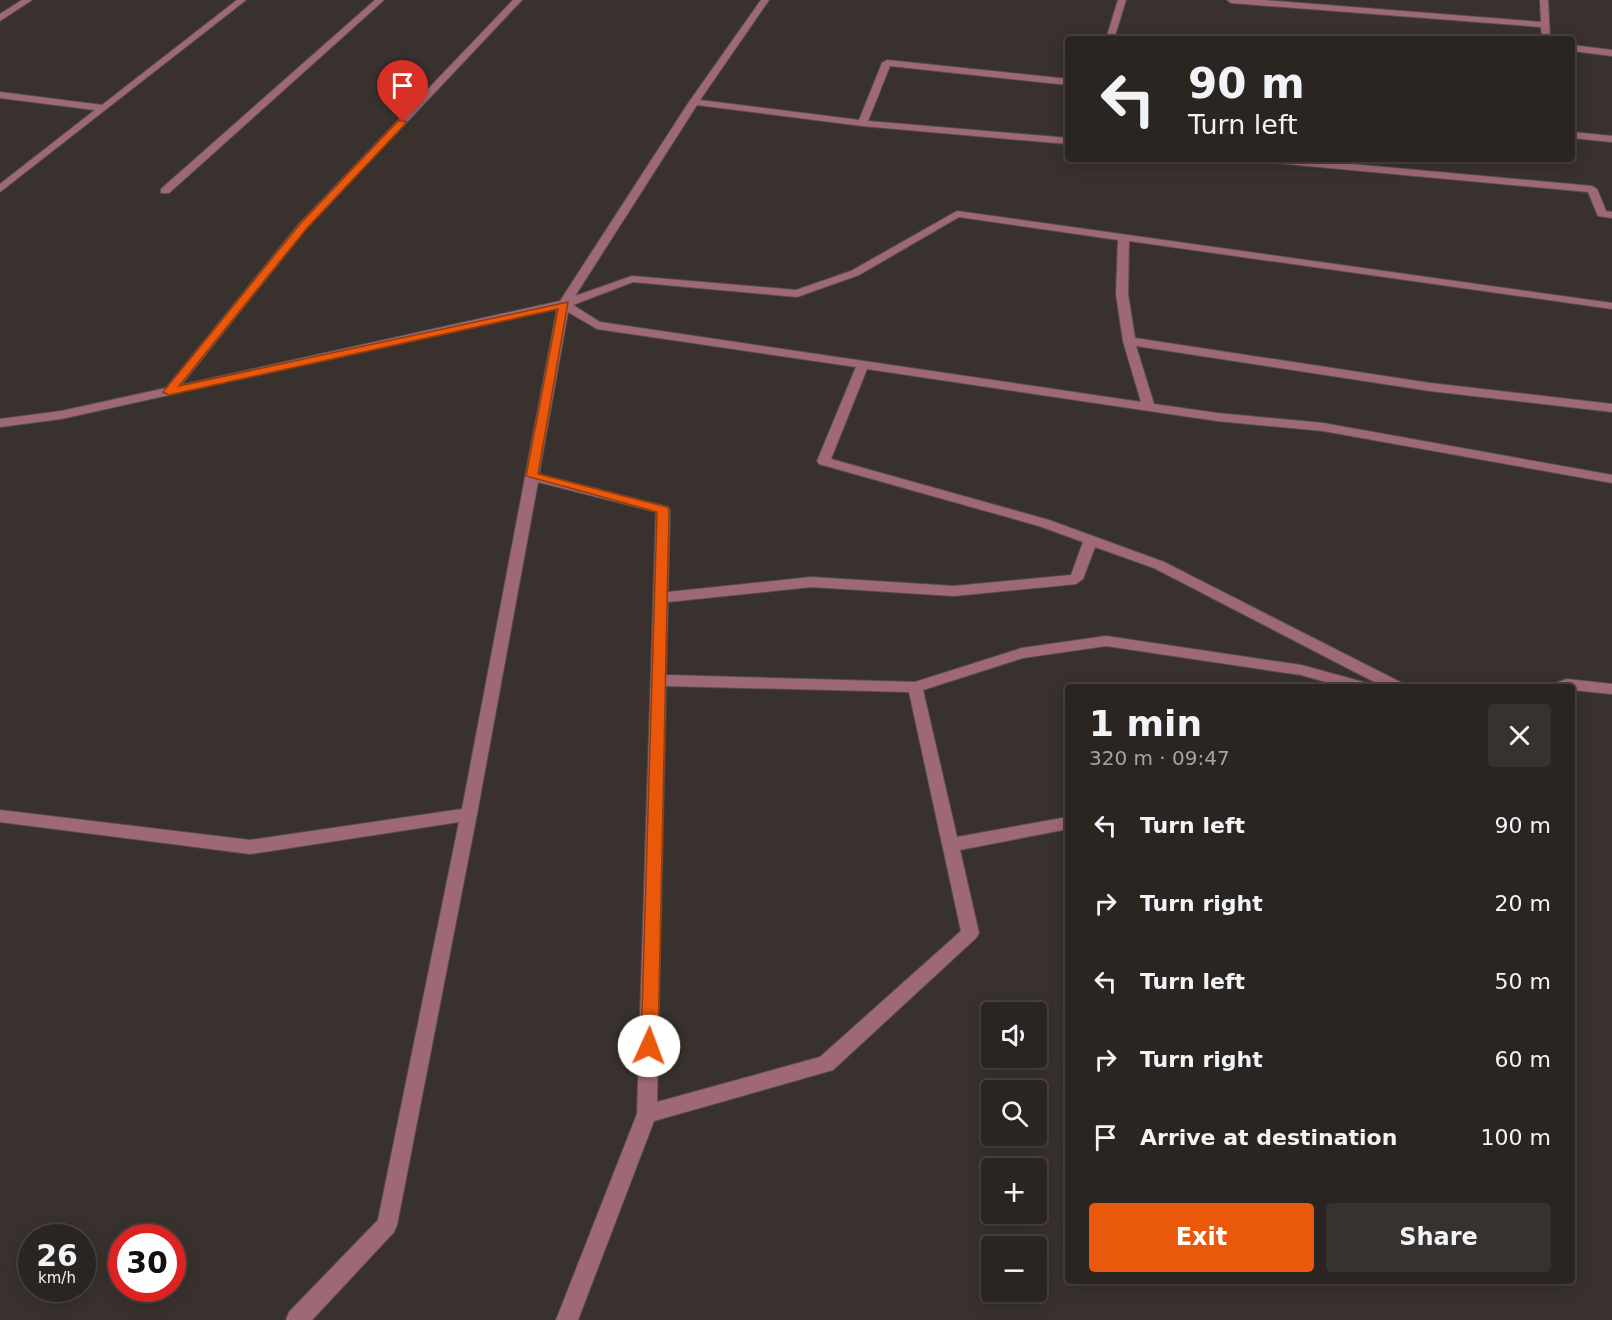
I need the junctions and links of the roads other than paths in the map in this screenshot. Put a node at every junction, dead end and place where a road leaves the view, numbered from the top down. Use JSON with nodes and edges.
{"nodes":[{"id":1,"x":28,"y":0,"type":"edge"},
{"id":2,"x":242,"y":0,"type":"edge"},
{"id":3,"x":380,"y":0,"type":"edge"},
{"id":4,"x":519,"y":0,"type":"edge"},
{"id":5,"x":765,"y":0,"type":"edge"},
{"id":6,"x":1122,"y":0,"type":"edge"},
{"id":7,"x":1231,"y":0,"type":"edge"},
{"id":8,"x":1544,"y":0,"type":"edge"},
{"id":9,"x":0,"y":18,"type":"edge"},
{"id":10,"x":1543,"y":26,"type":"junction"},
{"id":11,"x":1111,"y":36,"type":"edge"},
{"id":12,"x":1545,"y":36,"type":"edge"},
{"id":13,"x":1575,"y":48,"type":"edge"},
{"id":14,"x":1612,"y":54,"type":"edge"},
{"id":15,"x":1065,"y":82,"type":"edge"},
{"id":16,"x":0,"y":95,"type":"edge"},
{"id":17,"x":694,"y":102,"type":"junction"},
{"id":18,"x":103,"y":108,"type":"junction"},
{"id":19,"x":862,"y":123,"type":"junction"},
{"id":20,"x":1575,"y":135,"type":"edge"},
{"id":21,"x":1612,"y":140,"type":"edge"},
{"id":22,"x":1065,"y":141,"type":"edge"},
{"id":23,"x":1297,"y":162,"type":"edge"},
{"id":24,"x":0,"y":189,"type":"edge"},
{"id":25,"x":165,"y":190,"type":"dead end"},
{"id":26,"x":1612,"y":215,"type":"edge"},
{"id":27,"x":1124,"y":237,"type":"junction"},
{"id":28,"x":564,"y":304,"type":"junction"},
{"id":29,"x":1612,"y":306,"type":"edge"},
{"id":30,"x":1129,"y":340,"type":"junction"},
{"id":31,"x":862,"y":364,"type":"junction"},
{"id":32,"x":169,"y":392,"type":"junction"},
{"id":33,"x":1149,"y":407,"type":"junction"},
{"id":34,"x":1612,"y":408,"type":"edge"},
{"id":35,"x":0,"y":423,"type":"edge"},
{"id":36,"x":532,"y":476,"type":"junction"},
{"id":37,"x":1612,"y":479,"type":"edge"},
{"id":38,"x":1091,"y":540,"type":"junction"},
{"id":39,"x":661,"y":598,"type":"junction"},
{"id":40,"x":658,"y":680,"type":"junction"},
{"id":41,"x":1351,"y":684,"type":"edge"},
{"id":42,"x":1391,"y":684,"type":"edge"},
{"id":43,"x":1575,"y":685,"type":"edge"},
{"id":44,"x":915,"y":687,"type":"junction"},
{"id":45,"x":1612,"y":689,"type":"edge"},
{"id":46,"x":469,"y":814,"type":"junction"},
{"id":47,"x":0,"y":816,"type":"edge"},
{"id":48,"x":1065,"y":824,"type":"edge"},
{"id":49,"x":951,"y":845,"type":"junction"},
{"id":50,"x":647,"y":1114,"type":"junction"},
{"id":51,"x":297,"y":1320,"type":"edge"},
{"id":52,"x":567,"y":1320,"type":"edge"}],
"edges":[{"from":1,"to":9,"type":"street"},
{"from":2,"to":18,"type":"street"},
{"from":3,"to":25,"type":"street"},
{"from":4,"to":32,"type":"street"},
{"from":5,"to":17,"type":"street"},
{"from":6,"to":11,"type":"street"},
{"from":7,"to":10,"type":"street"},
{"from":8,"to":10,"type":"street"},
{"from":10,"to":12,"type":"street"},
{"from":13,"to":14,"type":"street"},
{"from":15,"to":19,"type":"street"},
{"from":16,"to":18,"type":"street"},
{"from":17,"to":19,"type":"street"},
{"from":17,"to":28,"type":"street"},
{"from":18,"to":24,"type":"street"},
{"from":19,"to":22,"type":"street"},
{"from":20,"to":21,"type":"street"},
{"from":23,"to":26,"type":"street"},
{"from":27,"to":28,"type":"street"},
{"from":27,"to":29,"type":"street"},
{"from":27,"to":30,"type":"street"},
{"from":28,"to":31,"type":"street"},
{"from":28,"to":32,"type":"street"},
{"from":28,"to":36,"type":"street"},
{"from":30,"to":33,"type":"street"},
{"from":30,"to":34,"type":"street"},
{"from":31,"to":33,"type":"street"},
{"from":31,"to":38,"type":"street"},
{"from":32,"to":35,"type":"street"},
{"from":33,"to":37,"type":"street"},
{"from":36,"to":39,"type":"street"},
{"from":36,"to":46,"type":"street"},
{"from":38,"to":39,"type":"street"},
{"from":38,"to":42,"type":"street"},
{"from":39,"to":40,"type":"street"},
{"from":40,"to":44,"type":"street"},
{"from":40,"to":50,"type":"street"},
{"from":41,"to":44,"type":"street"},
{"from":43,"to":45,"type":"street"},
{"from":44,"to":49,"type":"street"},
{"from":46,"to":47,"type":"street"},
{"from":46,"to":51,"type":"street"},
{"from":48,"to":49,"type":"street"},
{"from":49,"to":50,"type":"street"},
{"from":50,"to":52,"type":"street"}]}
